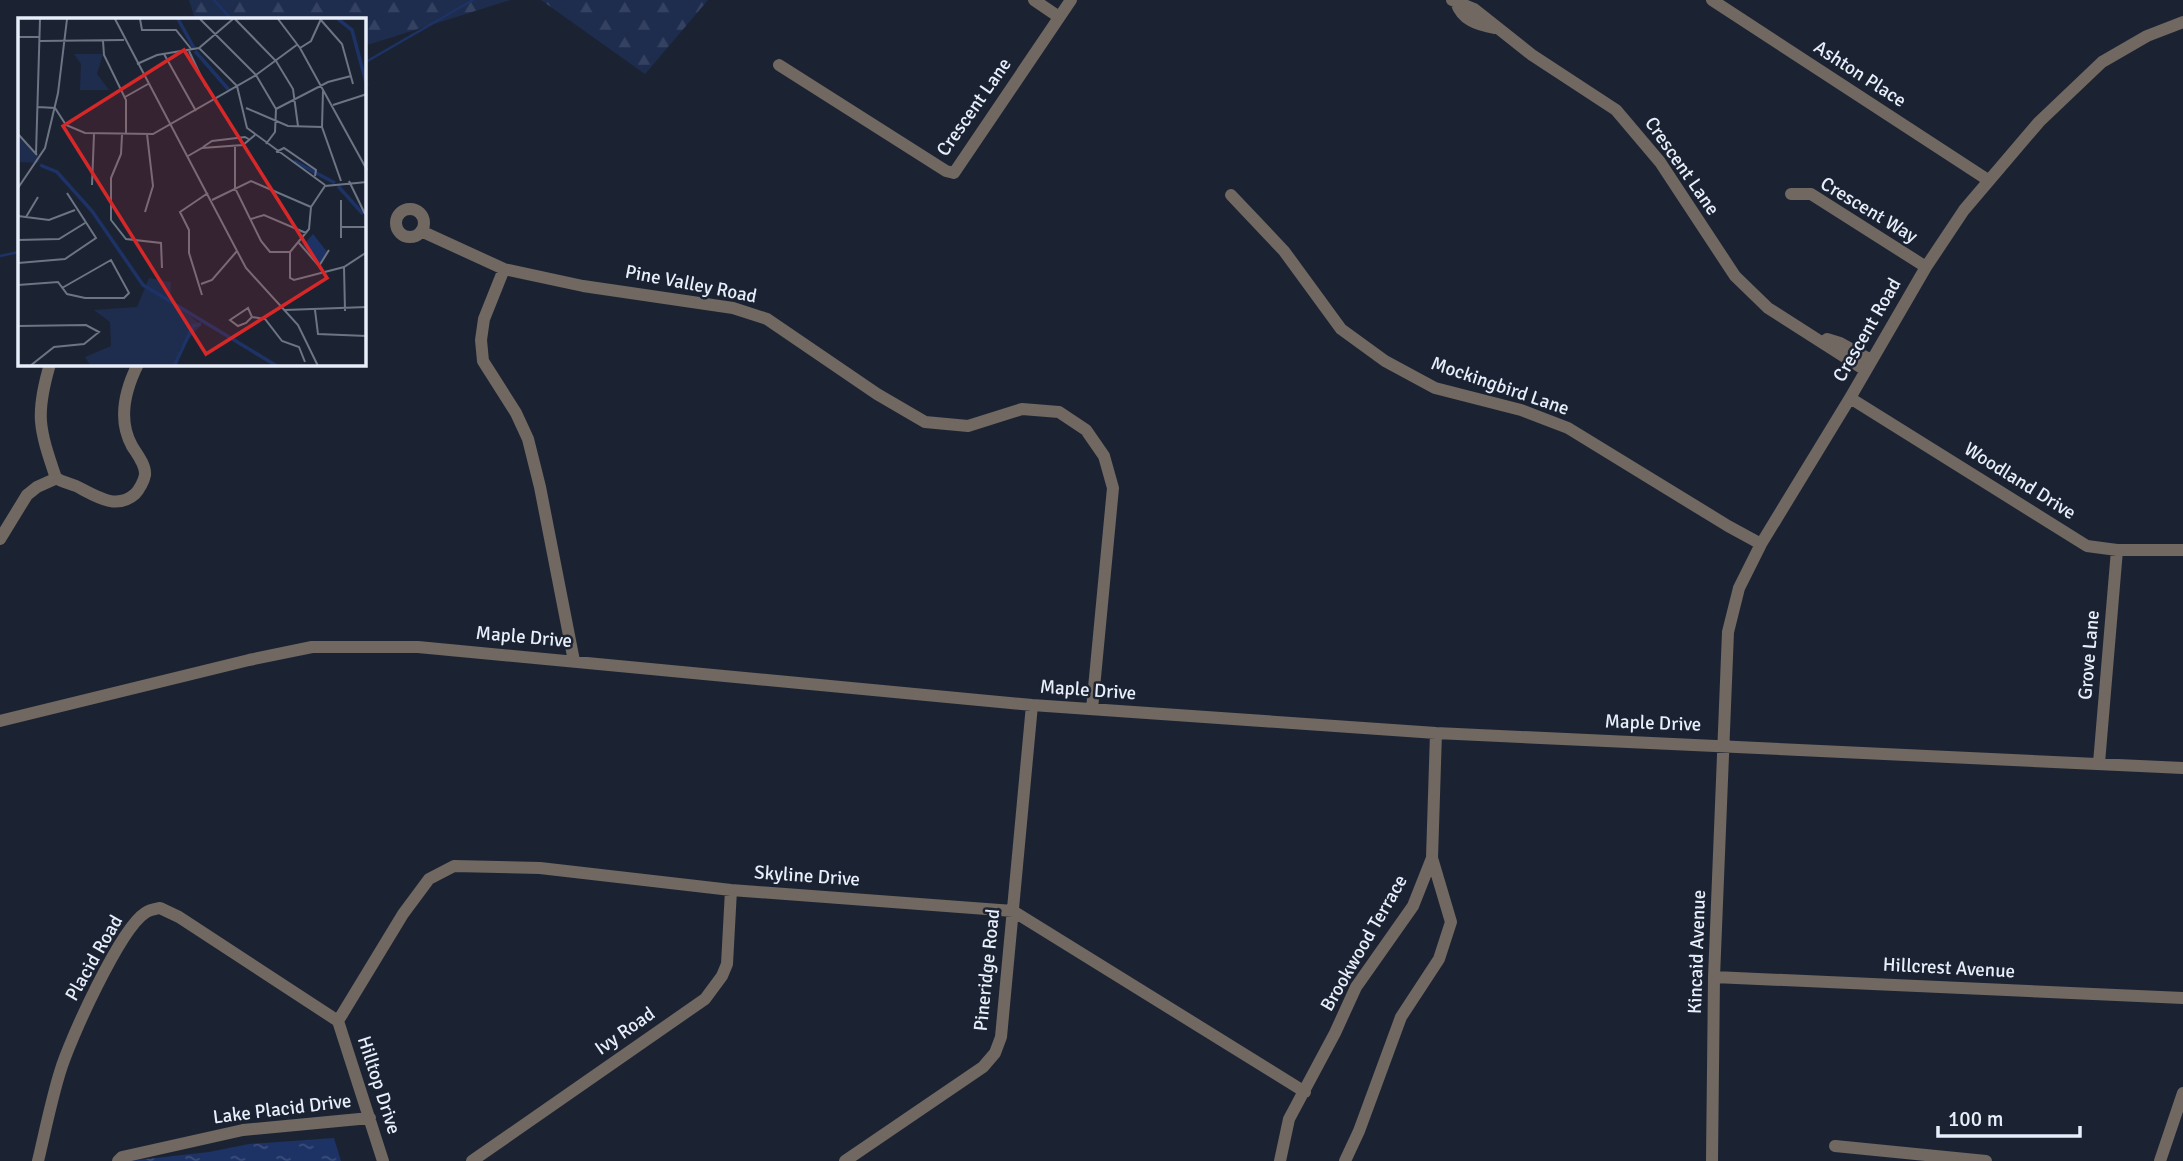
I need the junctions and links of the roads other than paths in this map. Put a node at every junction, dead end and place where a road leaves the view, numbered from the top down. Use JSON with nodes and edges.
{"nodes":[{"id":1,"x":1034,"y":0,"type":"edge"},
{"id":2,"x":1071,"y":0,"type":"edge"},
{"id":3,"x":1454,"y":1,"type":"edge"},
{"id":4,"x":1715,"y":1,"type":"edge"},
{"id":5,"x":1059,"y":17,"type":"junction"},
{"id":6,"x":2183,"y":22,"type":"edge"},
{"id":7,"x":779,"y":65,"type":"dead end"},
{"id":8,"x":1988,"y":180,"type":"junction"},
{"id":9,"x":1791,"y":194,"type":"dead end"},
{"id":10,"x":1231,"y":195,"type":"dead end"},
{"id":11,"x":421,"y":231,"type":"dead end"},
{"id":12,"x":1926,"y":267,"type":"junction"},
{"id":13,"x":504,"y":269,"type":"junction"},
{"id":14,"x":1868,"y":365,"type":"junction"},
{"id":15,"x":49,"y":366,"type":"edge"},
{"id":16,"x":137,"y":366,"type":"edge"},
{"id":17,"x":1850,"y":398,"type":"junction"},
{"id":18,"x":57,"y":478,"type":"junction"},
{"id":19,"x":0,"y":539,"type":"edge"},
{"id":20,"x":1761,"y":544,"type":"junction"},
{"id":21,"x":2117,"y":550,"type":"junction"},
{"id":22,"x":2183,"y":550,"type":"edge"},
{"id":23,"x":574,"y":661,"type":"junction"},
{"id":24,"x":1032,"y":705,"type":"junction"},
{"id":25,"x":1092,"y":709,"type":"junction"},
{"id":26,"x":0,"y":721,"type":"edge"},
{"id":27,"x":1436,"y":733,"type":"junction"},
{"id":28,"x":1723,"y":745,"type":"junction"},
{"id":29,"x":2099,"y":763,"type":"junction"},
{"id":30,"x":2183,"y":768,"type":"edge"},
{"id":31,"x":1432,"y":858,"type":"junction"},
{"id":32,"x":731,"y":890,"type":"junction"},
{"id":33,"x":1013,"y":911,"type":"junction"},
{"id":34,"x":1714,"y":977,"type":"junction"},
{"id":35,"x":2183,"y":998,"type":"edge"},
{"id":36,"x":338,"y":1021,"type":"junction"},
{"id":37,"x":1305,"y":1091,"type":"junction"},
{"id":38,"x":2183,"y":1093,"type":"edge"},
{"id":39,"x":370,"y":1118,"type":"junction"},
{"id":40,"x":1835,"y":1146,"type":"dead end"},
{"id":41,"x":38,"y":1161,"type":"edge"},
{"id":42,"x":118,"y":1161,"type":"edge"},
{"id":43,"x":383,"y":1161,"type":"edge"},
{"id":44,"x":472,"y":1161,"type":"edge"},
{"id":45,"x":845,"y":1161,"type":"edge"},
{"id":46,"x":1280,"y":1161,"type":"edge"},
{"id":47,"x":1345,"y":1161,"type":"edge"},
{"id":48,"x":1712,"y":1161,"type":"edge"},
{"id":49,"x":1986,"y":1161,"type":"edge"},
{"id":50,"x":2160,"y":1161,"type":"edge"}],
"edges":[{"from":1,"to":5,"type":"street"},
{"from":2,"to":5,"type":"street","name":"Crescent Lane"},
{"from":3,"to":14,"type":"street","name":"Crescent Lane"},
{"from":4,"to":8,"type":"street","name":"Ashton Place"},
{"from":5,"to":7,"type":"street","name":"Crescent Lane"},
{"from":6,"to":8,"type":"street","name":"Crescent Road"},
{"from":8,"to":12,"type":"street","name":"Crescent Road"},
{"from":9,"to":12,"type":"street","name":"Crescent Way"},
{"from":10,"to":20,"type":"street","name":"Mockingbird Lane"},
{"from":11,"to":13,"type":"street","name":"Pine Valley Road"},
{"from":12,"to":14,"type":"street","name":"Crescent Road"},
{"from":13,"to":23,"type":"street"},
{"from":13,"to":25,"type":"street","name":"Pine Valley Road"},
{"from":14,"to":17,"type":"street","name":"Crescent Road"},
{"from":15,"to":18,"type":"street"},
{"from":16,"to":18,"type":"street"},
{"from":17,"to":20,"type":"street","name":"Crescent Road"},
{"from":17,"to":21,"type":"street","name":"Woodland Drive"},
{"from":18,"to":19,"type":"street"},
{"from":20,"to":28,"type":"street","name":"Crescent Road"},
{"from":21,"to":22,"type":"street","name":"Woodland Drive"},
{"from":21,"to":29,"type":"street","name":"Grove Lane"},
{"from":23,"to":24,"type":"street","name":"Maple Drive"},
{"from":23,"to":26,"type":"street","name":"Maple Drive"},
{"from":24,"to":25,"type":"street","name":"Maple Drive"},
{"from":24,"to":33,"type":"street","name":"Pineridge Road"},
{"from":25,"to":27,"type":"street","name":"Maple Drive"},
{"from":27,"to":28,"type":"street","name":"Maple Drive"},
{"from":27,"to":31,"type":"street","name":"Brookwood Terrace"},
{"from":28,"to":29,"type":"street","name":"Maple Drive"},
{"from":28,"to":34,"type":"street","name":"Kincaid Avenue"},
{"from":29,"to":30,"type":"street","name":"Maple Drive"},
{"from":31,"to":37,"type":"street","name":"Brookwood Terrace"},
{"from":31,"to":47,"type":"street"},
{"from":32,"to":33,"type":"street","name":"Skyline Drive"},
{"from":32,"to":36,"type":"street","name":"Skyline Drive"},
{"from":32,"to":44,"type":"street","name":"Ivy Road"},
{"from":33,"to":37,"type":"street","name":"Skyline Drive"},
{"from":33,"to":45,"type":"street","name":"Pineridge Road"},
{"from":34,"to":35,"type":"street","name":"Hillcrest Avenue"},
{"from":34,"to":48,"type":"street","name":"Kincaid Avenue"},
{"from":36,"to":39,"type":"street","name":"Hilltop Drive"},
{"from":36,"to":41,"type":"street","name":"Placid Road"},
{"from":37,"to":46,"type":"street","name":"Brookwood Terrace"},
{"from":38,"to":50,"type":"street"},
{"from":39,"to":42,"type":"street","name":"Lake Placid Drive"},
{"from":39,"to":43,"type":"street","name":"Hilltop Drive"},
{"from":40,"to":49,"type":"street"}]}
